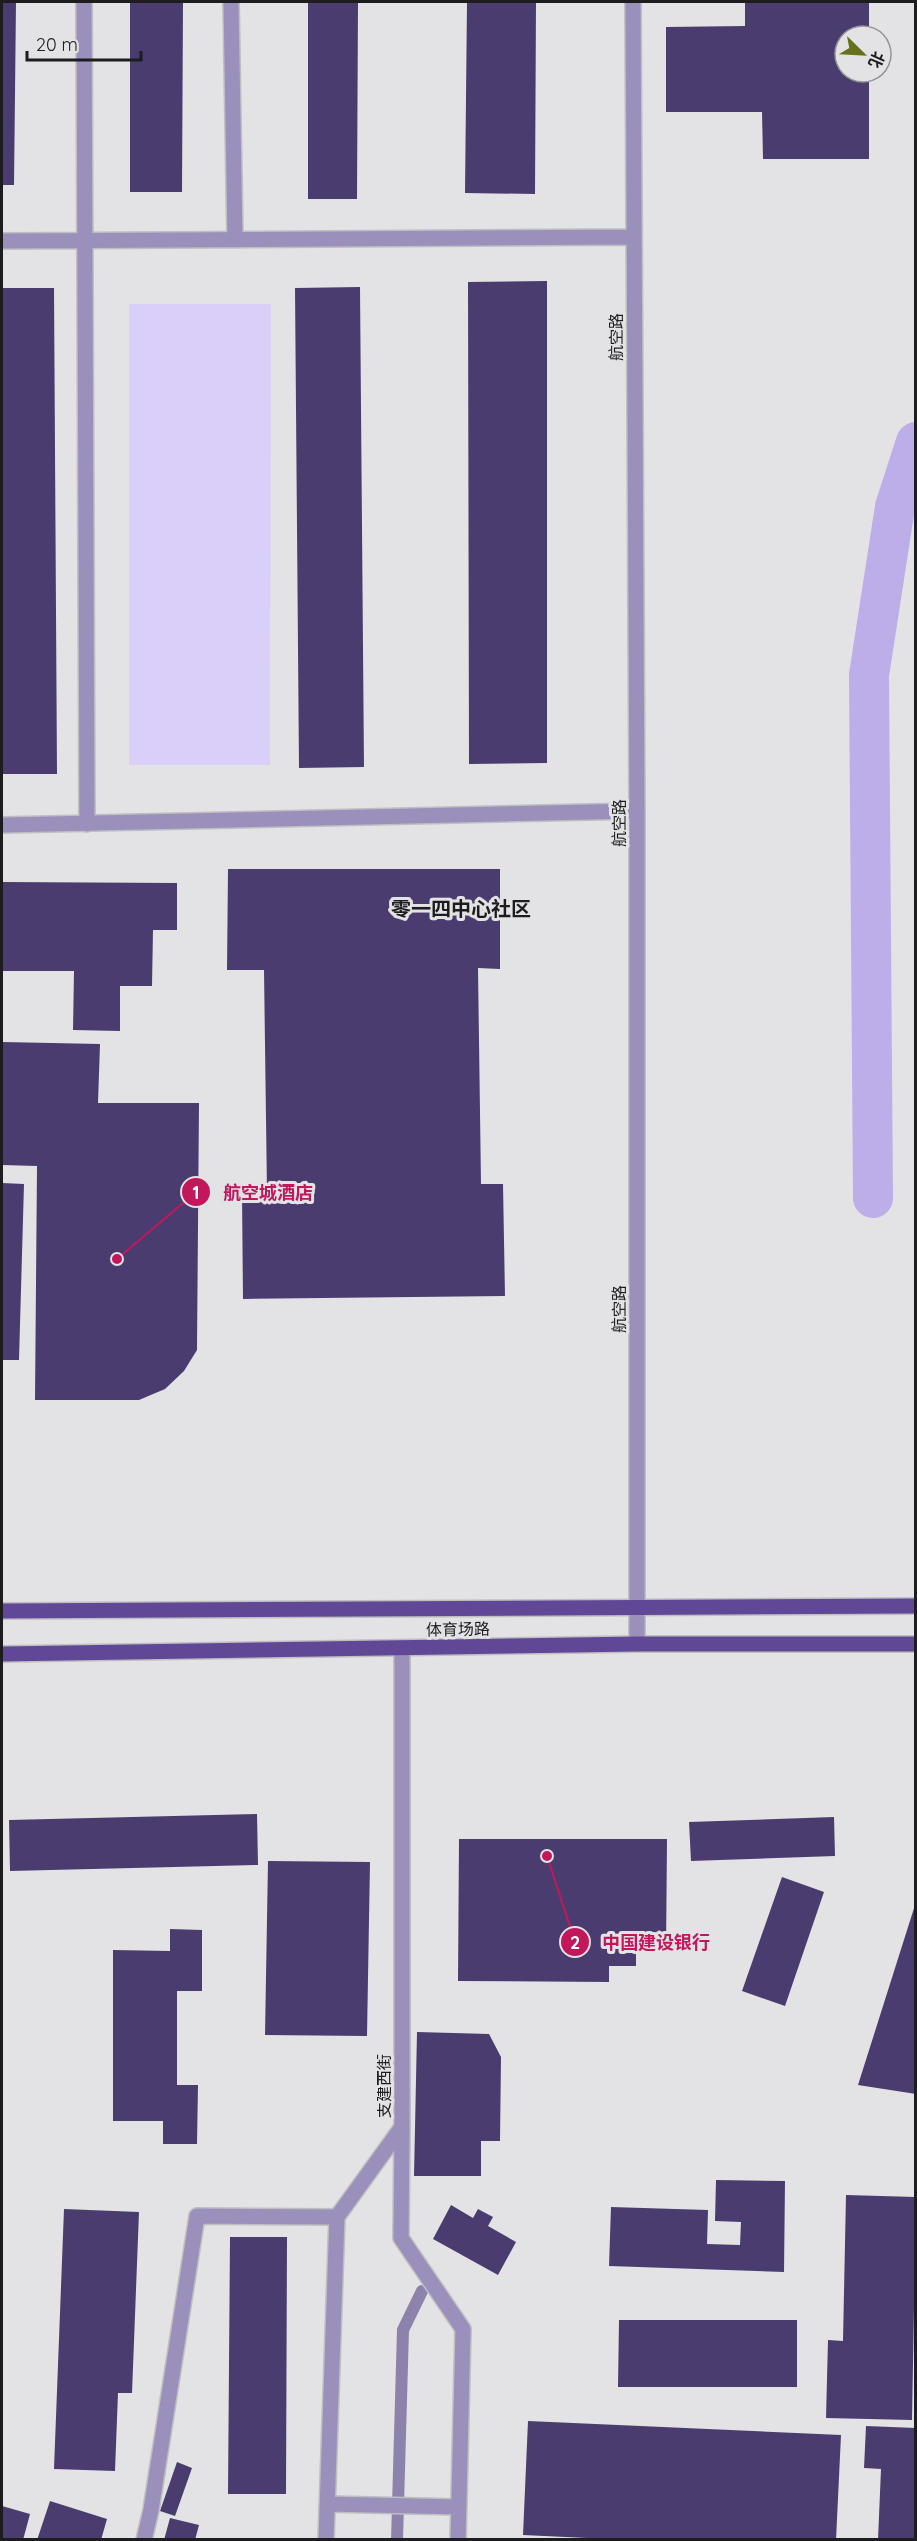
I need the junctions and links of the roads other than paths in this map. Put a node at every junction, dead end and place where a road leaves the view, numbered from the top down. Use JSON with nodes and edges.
{"nodes":[{"id":1,"x":84,"y":2,"type":"edge"},
{"id":2,"x":231,"y":2,"type":"edge"},
{"id":3,"x":633,"y":2,"type":"edge"},
{"id":4,"x":634,"y":237,"type":"junction"},
{"id":5,"x":235,"y":240,"type":"junction"},
{"id":6,"x":2,"y":241,"type":"edge"},
{"id":7,"x":85,"y":241,"type":"junction"},
{"id":8,"x":637,"y":811,"type":"junction"},
{"id":9,"x":87,"y":824,"type":"junction"},
{"id":10,"x":2,"y":825,"type":"edge"},
{"id":11,"x":915,"y":1606,"type":"edge"},
{"id":12,"x":638,"y":1607,"type":"junction"},
{"id":13,"x":2,"y":1611,"type":"edge"},
{"id":14,"x":637,"y":1644,"type":"junction"},
{"id":15,"x":915,"y":1644,"type":"edge"},
{"id":16,"x":402,"y":1648,"type":"junction"},
{"id":17,"x":2,"y":1654,"type":"edge"},
{"id":18,"x":402,"y":2127,"type":"junction"},
{"id":19,"x":337,"y":2217,"type":"junction"},
{"id":20,"x":328,"y":2504,"type":"junction"},
{"id":21,"x":459,"y":2507,"type":"junction"},
{"id":22,"x":144,"y":2540,"type":"edge"},
{"id":23,"x":327,"y":2540,"type":"edge"},
{"id":24,"x":458,"y":2540,"type":"edge"}],
"edges":[{"from":1,"to":7,"type":"street"},
{"from":2,"to":5,"type":"street"},
{"from":3,"to":4,"type":"street","name":"航空路"},
{"from":4,"to":5,"type":"street"},
{"from":4,"to":8,"type":"street","name":"航空路"},
{"from":5,"to":7,"type":"street"},
{"from":6,"to":7,"type":"street"},
{"from":7,"to":9,"type":"street"},
{"from":8,"to":9,"type":"street"},
{"from":8,"to":12,"type":"street","name":"航空路"},
{"from":9,"to":10,"type":"street"},
{"from":11,"to":12,"type":"main road","name":"体育场路"},
{"from":12,"to":13,"type":"main road","name":"体育场路"},
{"from":12,"to":14,"type":"street","name":"航空路"},
{"from":14,"to":15,"type":"main road","name":"体育场路"},
{"from":14,"to":16,"type":"main road","name":"体育场路"},
{"from":16,"to":17,"type":"main road","name":"体育场路"},
{"from":16,"to":18,"type":"street","name":"支建西街"},
{"from":18,"to":19,"type":"street","name":"支建西街"},
{"from":18,"to":21,"type":"street"},
{"from":19,"to":20,"type":"street"},
{"from":19,"to":22,"type":"street"},
{"from":20,"to":21,"type":"street"},
{"from":20,"to":23,"type":"street"},
{"from":21,"to":24,"type":"street"}]}
